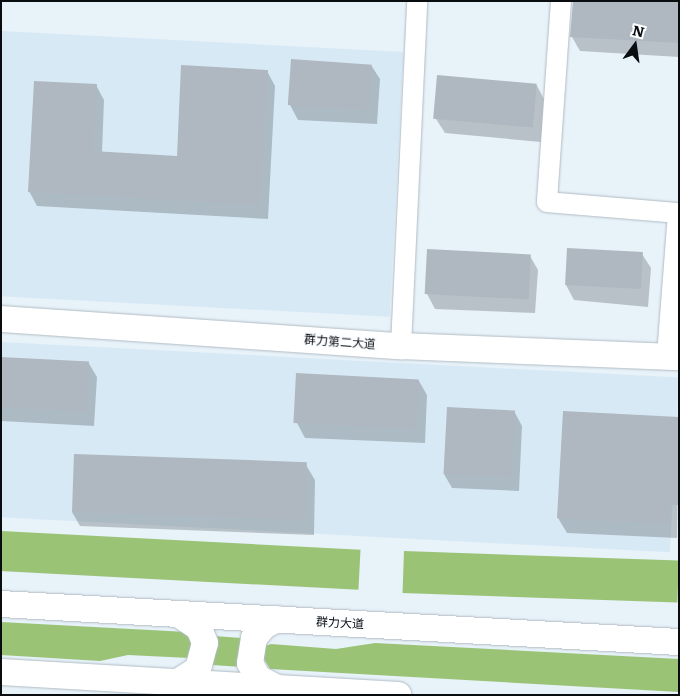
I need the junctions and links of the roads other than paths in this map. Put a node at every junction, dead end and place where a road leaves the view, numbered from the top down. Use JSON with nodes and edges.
{"nodes":[{"id":1,"x":417,"y":1,"type":"edge"},
{"id":2,"x":561,"y":1,"type":"edge"},
{"id":3,"x":678,"y":213,"type":"edge"},
{"id":4,"x":1,"y":319,"type":"edge"},
{"id":5,"x":1,"y":331,"type":"edge"},
{"id":6,"x":401,"y":346,"type":"junction"},
{"id":7,"x":675,"y":360,"type":"edge"},
{"id":8,"x":1,"y":604,"type":"edge"},
{"id":9,"x":178,"y":614,"type":"junction"},
{"id":10,"x":277,"y":619,"type":"junction"},
{"id":11,"x":679,"y":642,"type":"edge"},
{"id":12,"x":1,"y":672,"type":"edge"},
{"id":13,"x":178,"y":682,"type":"junction"},
{"id":14,"x":277,"y":688,"type":"junction"},
{"id":15,"x":398,"y":695,"type":"edge"}],
"edges":[{"from":1,"to":6,"type":"street"},
{"from":2,"to":3,"type":"street"},
{"from":3,"to":7,"type":"street"},
{"from":4,"to":6,"type":"main road","name":"群力第二大道"},
{"from":5,"to":7,"type":"main road","name":"群力第二大道"},
{"from":6,"to":7,"type":"main road","name":"群力第二大道"},
{"from":8,"to":9,"type":"main road","name":"群力大道"},
{"from":9,"to":10,"type":"main road","name":"群力大道"},
{"from":9,"to":13,"type":"main road"},
{"from":10,"to":11,"type":"main road","name":"群力大道"},
{"from":10,"to":14,"type":"main road"},
{"from":12,"to":13,"type":"main road"},
{"from":13,"to":14,"type":"main road"},
{"from":14,"to":15,"type":"main road"}]}
